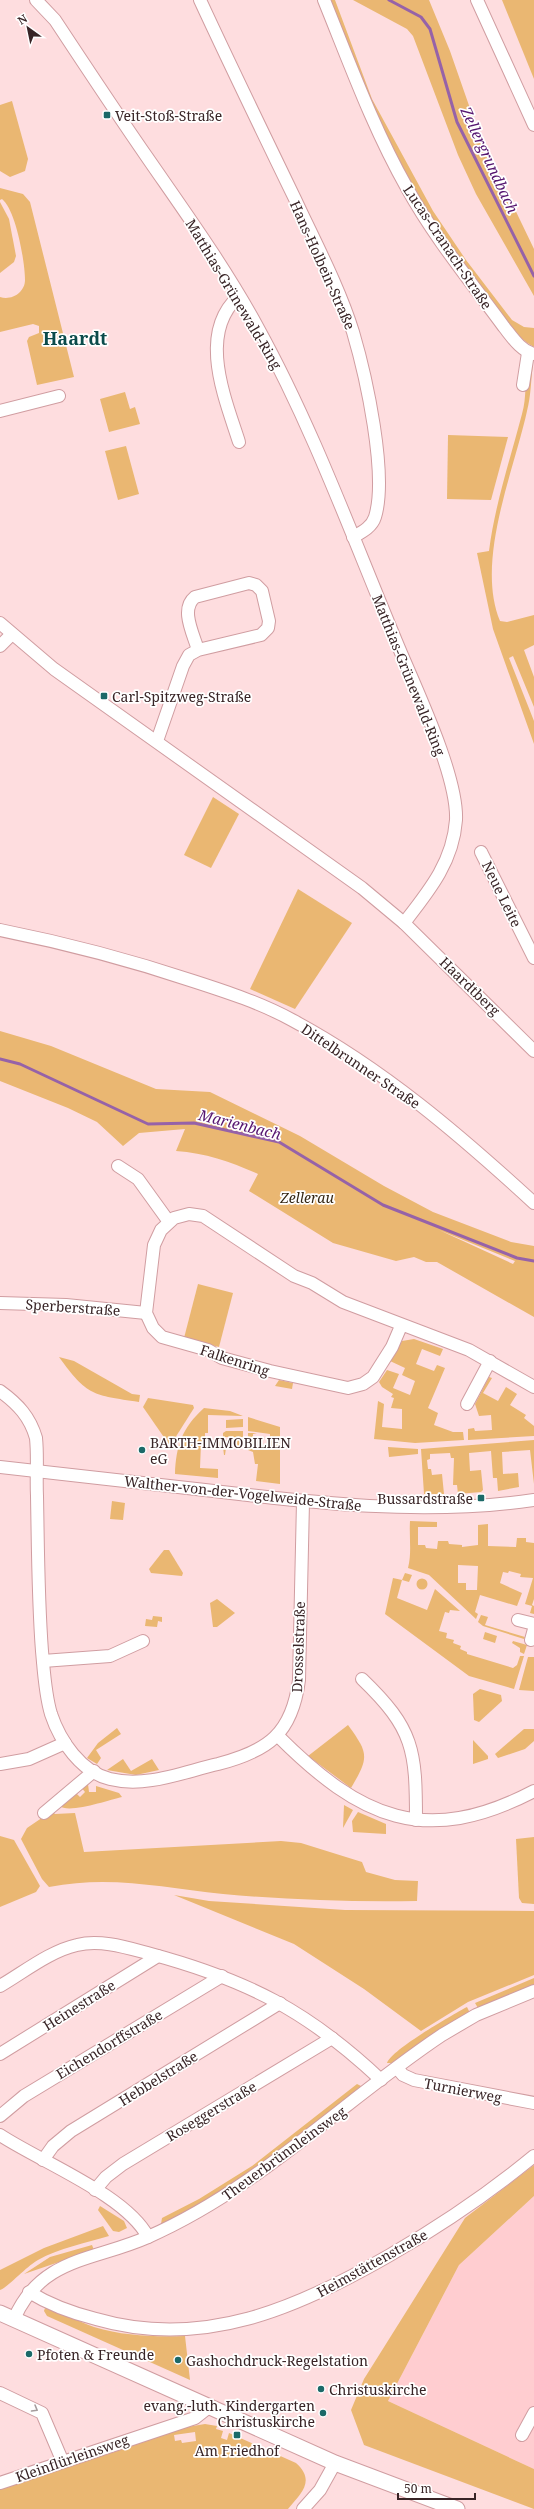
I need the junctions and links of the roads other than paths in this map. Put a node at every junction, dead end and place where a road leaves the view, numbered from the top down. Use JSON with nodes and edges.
{"nodes":[{"id":1,"x":36,"y":0,"type":"edge"},
{"id":2,"x":200,"y":0,"type":"edge"},
{"id":3,"x":324,"y":0,"type":"edge"},
{"id":4,"x":477,"y":0,"type":"edge"},
{"id":5,"x":534,"y":125,"type":"edge"},
{"id":6,"x":239,"y":296,"type":"junction"},
{"id":7,"x":531,"y":353,"type":"edge"},
{"id":8,"x":523,"y":385,"type":"dead end"},
{"id":9,"x":59,"y":396,"type":"dead end"},
{"id":10,"x":0,"y":411,"type":"edge"},
{"id":11,"x":239,"y":442,"type":"dead end"},
{"id":12,"x":353,"y":537,"type":"junction"},
{"id":13,"x":0,"y":623,"type":"edge"},
{"id":14,"x":12,"y":634,"type":"junction"},
{"id":15,"x":0,"y":646,"type":"edge"},
{"id":16,"x":198,"y":650,"type":"junction"},
{"id":17,"x":157,"y":741,"type":"junction"},
{"id":18,"x":482,"y":852,"type":"dead end"},
{"id":19,"x":404,"y":923,"type":"junction"},
{"id":20,"x":0,"y":930,"type":"edge"},
{"id":21,"x":534,"y":958,"type":"edge"},
{"id":22,"x":534,"y":1051,"type":"edge"},
{"id":23,"x":118,"y":1166,"type":"dead end"},
{"id":24,"x":534,"y":1203,"type":"edge"},
{"id":25,"x":169,"y":1222,"type":"junction"},
{"id":26,"x":0,"y":1303,"type":"edge"},
{"id":27,"x":146,"y":1313,"type":"junction"},
{"id":28,"x":401,"y":1326,"type":"junction"},
{"id":29,"x":490,"y":1361,"type":"junction"},
{"id":30,"x":534,"y":1388,"type":"edge"},
{"id":31,"x":0,"y":1391,"type":"edge"},
{"id":32,"x":467,"y":1404,"type":"dead end"},
{"id":33,"x":0,"y":1467,"type":"edge"},
{"id":34,"x":36,"y":1471,"type":"junction"},
{"id":35,"x":534,"y":1500,"type":"edge"},
{"id":36,"x":303,"y":1502,"type":"junction"},
{"id":37,"x":518,"y":1620,"type":"dead end"},
{"id":38,"x":534,"y":1624,"type":"edge"},
{"id":39,"x":143,"y":1641,"type":"dead end"},
{"id":40,"x":43,"y":1661,"type":"junction"},
{"id":41,"x":362,"y":1679,"type":"dead end"},
{"id":42,"x":278,"y":1736,"type":"junction"},
{"id":43,"x":65,"y":1742,"type":"junction"},
{"id":44,"x":0,"y":1764,"type":"edge"},
{"id":45,"x":94,"y":1771,"type":"junction"},
{"id":46,"x":534,"y":1791,"type":"edge"},
{"id":47,"x":44,"y":1812,"type":"dead end"},
{"id":48,"x":416,"y":1820,"type":"junction"},
{"id":49,"x":158,"y":1956,"type":"junction"},
{"id":50,"x":222,"y":1976,"type":"junction"},
{"id":51,"x":0,"y":1986,"type":"edge"},
{"id":52,"x":534,"y":1991,"type":"edge"},
{"id":53,"x":280,"y":2003,"type":"junction"},
{"id":54,"x":332,"y":2038,"type":"junction"},
{"id":55,"x":0,"y":2054,"type":"edge"},
{"id":56,"x":397,"y":2068,"type":"junction"},
{"id":57,"x":381,"y":2080,"type":"junction"},
{"id":58,"x":534,"y":2103,"type":"edge"},
{"id":59,"x":0,"y":2116,"type":"edge"},
{"id":60,"x":0,"y":2135,"type":"edge"},
{"id":61,"x":534,"y":2156,"type":"edge"},
{"id":62,"x":42,"y":2160,"type":"junction"},
{"id":63,"x":95,"y":2190,"type":"junction"},
{"id":64,"x":148,"y":2237,"type":"junction"},
{"id":65,"x":29,"y":2292,"type":"junction"},
{"id":66,"x":0,"y":2313,"type":"edge"},
{"id":67,"x":14,"y":2318,"type":"junction"},
{"id":68,"x":0,"y":2393,"type":"edge"},
{"id":69,"x":209,"y":2406,"type":"junction"},
{"id":70,"x":534,"y":2412,"type":"edge"},
{"id":71,"x":522,"y":2434,"type":"dead end"},
{"id":72,"x":62,"y":2460,"type":"junction"},
{"id":73,"x":335,"y":2463,"type":"junction"},
{"id":74,"x":0,"y":2483,"type":"edge"},
{"id":75,"x":303,"y":2509,"type":"edge"},
{"id":76,"x":457,"y":2509,"type":"edge"}],
"edges":[{"from":1,"to":6,"type":"street","name":"Matthias-Grünewald-Ring"},
{"from":2,"to":12,"type":"street","name":"Hans-Holbein-Straße"},
{"from":3,"to":7,"type":"street","name":"Lucas-Cranach-Straße"},
{"from":4,"to":5,"type":"street"},
{"from":6,"to":11,"type":"street"},
{"from":6,"to":12,"type":"street","name":"Matthias-Grünewald-Ring"},
{"from":7,"to":8,"type":"street","name":"Lucas-Cranach-Straße"},
{"from":9,"to":10,"type":"street"},
{"from":12,"to":19,"type":"street","name":"Matthias-Grünewald-Ring"},
{"from":13,"to":14,"type":"street"},
{"from":14,"to":15,"type":"street"},
{"from":14,"to":17,"type":"street"},
{"from":16,"to":16,"type":"street"},
{"from":16,"to":17,"type":"street"},
{"from":17,"to":19,"type":"street"},
{"from":18,"to":21,"type":"street","name":"Neue Leite"},
{"from":19,"to":22,"type":"street","name":"Haardtberg"},
{"from":20,"to":24,"type":"street","name":"Dittelbrunner Straße"},
{"from":23,"to":25,"type":"street"},
{"from":25,"to":27,"type":"street"},
{"from":25,"to":28,"type":"street"},
{"from":26,"to":27,"type":"street","name":"Sperberstraße"},
{"from":27,"to":28,"type":"street","name":"Falkenring"},
{"from":28,"to":29,"type":"street"},
{"from":29,"to":30,"type":"street"},
{"from":29,"to":32,"type":"street"},
{"from":31,"to":34,"type":"street"},
{"from":33,"to":34,"type":"street","name":"Walther-von-der-Vogelweide-Straße"},
{"from":34,"to":36,"type":"street","name":"Walther-von-der-Vogelweide-Straße"},
{"from":34,"to":40,"type":"street"},
{"from":35,"to":36,"type":"street","name":"Walther-von-der-Vogelweide-Straße"},
{"from":36,"to":42,"type":"street","name":"Drosselstraße"},
{"from":37,"to":38,"type":"street"},
{"from":39,"to":40,"type":"street"},
{"from":40,"to":43,"type":"street"},
{"from":41,"to":48,"type":"street"},
{"from":42,"to":45,"type":"street"},
{"from":42,"to":48,"type":"street"},
{"from":43,"to":44,"type":"street"},
{"from":43,"to":45,"type":"street"},
{"from":45,"to":47,"type":"street"},
{"from":46,"to":48,"type":"street"},
{"from":49,"to":50,"type":"street"},
{"from":49,"to":51,"type":"street"},
{"from":49,"to":55,"type":"street","name":"Heinestraße"},
{"from":50,"to":53,"type":"street"},
{"from":50,"to":59,"type":"street","name":"Eichendorffstraße"},
{"from":52,"to":56,"type":"street","name":"Theuerbrünnleinsweg"},
{"from":53,"to":54,"type":"street"},
{"from":53,"to":62,"type":"street","name":"Hebbelstraße"},
{"from":54,"to":57,"type":"street"},
{"from":54,"to":63,"type":"street","name":"Roseggerstraße"},
{"from":56,"to":57,"type":"street","name":"Theuerbrünnleinsweg"},
{"from":56,"to":58,"type":"street","name":"Turnierweg"},
{"from":57,"to":64,"type":"street","name":"Theuerbrünnleinsweg"},
{"from":60,"to":62,"type":"street"},
{"from":61,"to":65,"type":"street","name":"Heimstättenstraße"},
{"from":62,"to":63,"type":"street"},
{"from":63,"to":64,"type":"street"},
{"from":64,"to":65,"type":"street","name":"Theuerbrünnleinsweg"},
{"from":65,"to":67,"type":"street","name":"Theuerbrünnleinsweg"},
{"from":66,"to":67,"type":"main road"},
{"from":67,"to":69,"type":"main road"},
{"from":68,"to":72,"type":"street","one_way":true},
{"from":69,"to":72,"type":"street","name":"Kleinflürleinsweg"},
{"from":69,"to":73,"type":"main road"},
{"from":70,"to":71,"type":"street"},
{"from":72,"to":74,"type":"street","name":"Kleinflürleinsweg"},
{"from":73,"to":75,"type":"street"},
{"from":73,"to":76,"type":"main road"}]}
